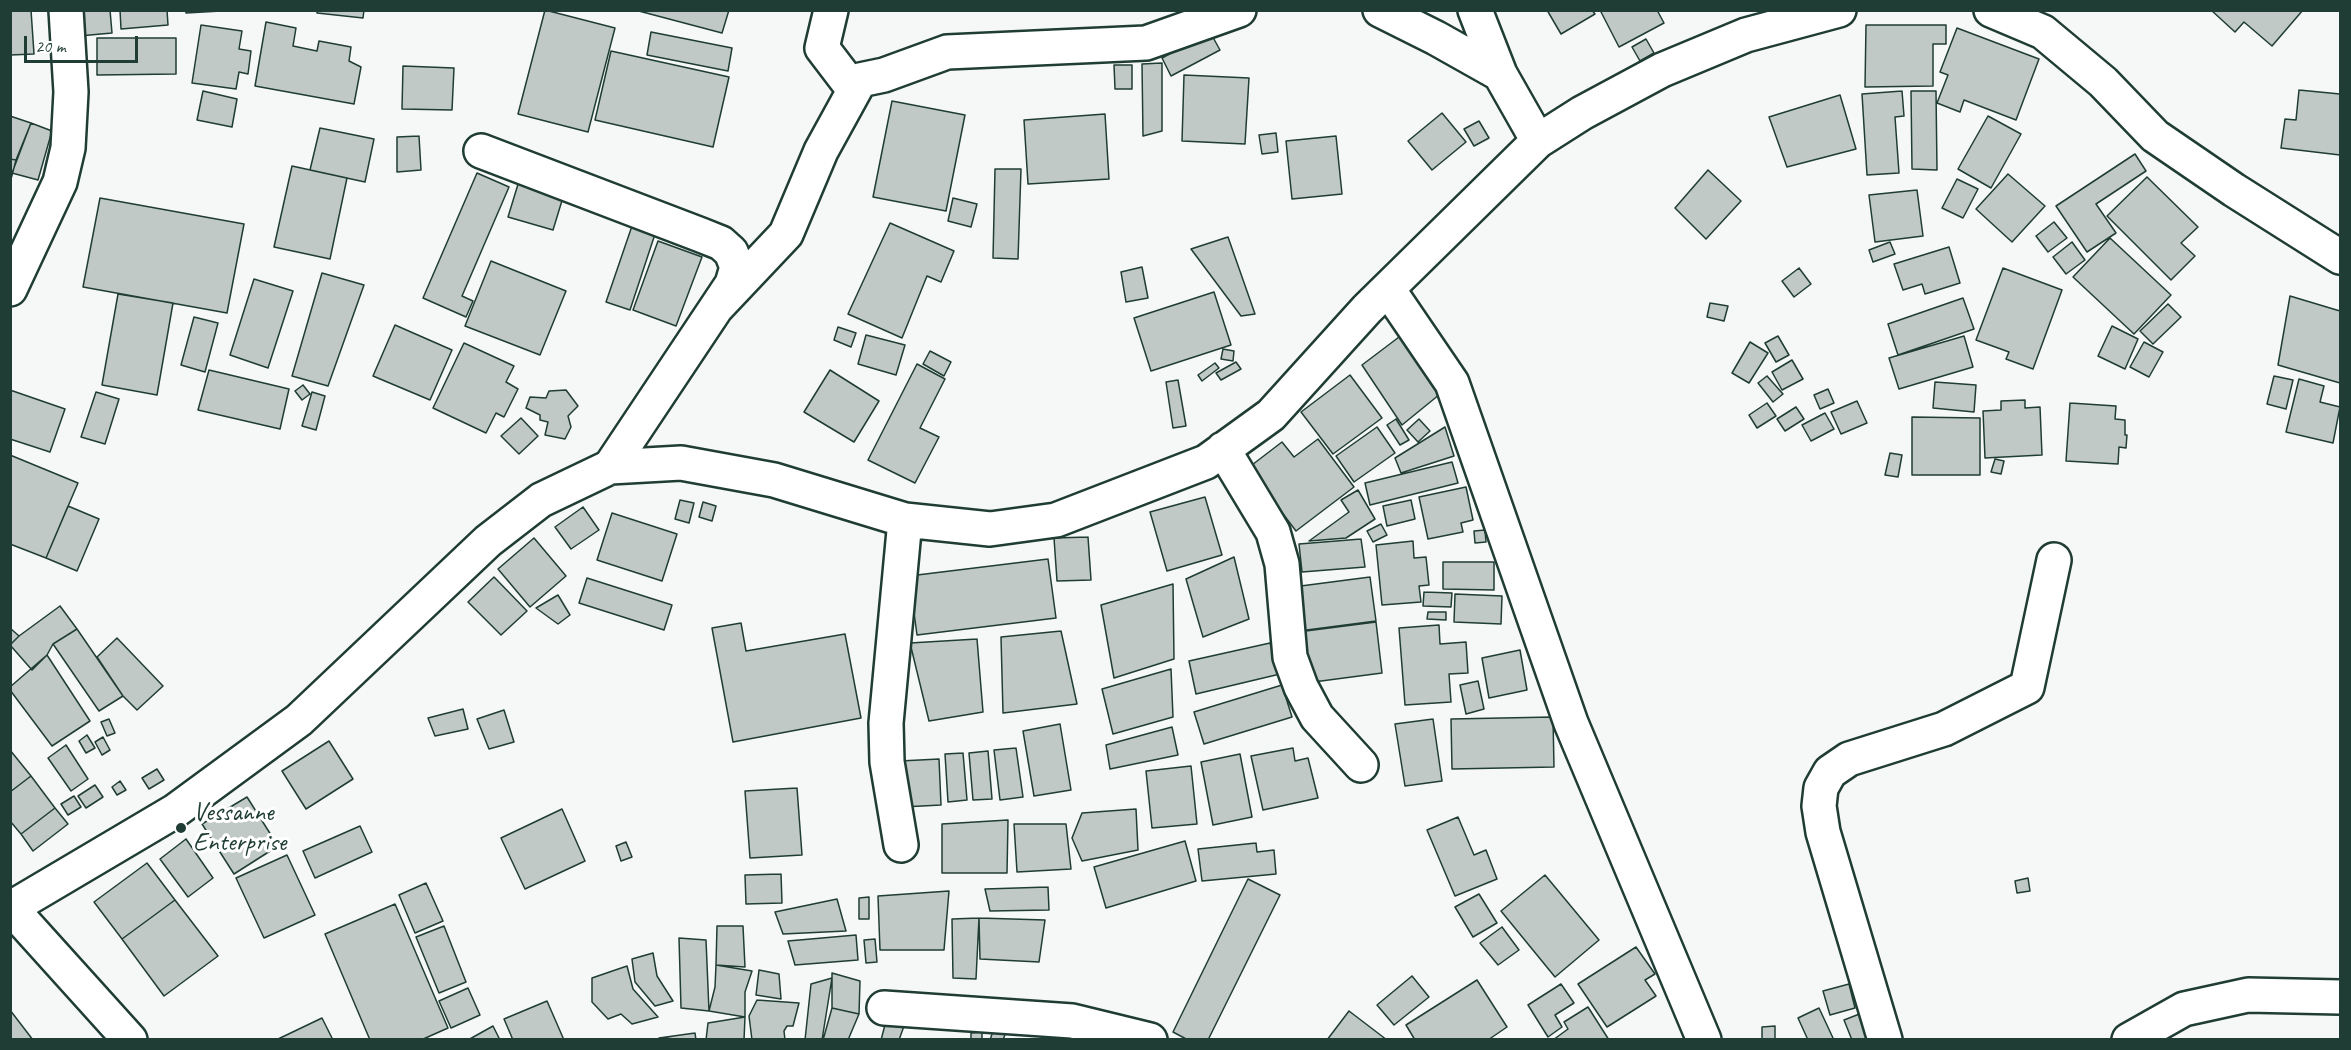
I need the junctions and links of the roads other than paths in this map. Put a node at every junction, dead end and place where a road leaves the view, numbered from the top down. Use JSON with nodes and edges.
{"nodes":[{"id":1,"x":66,"y":10,"type":"edge"},
{"id":2,"x":831,"y":10,"type":"edge"},
{"id":3,"x":1239,"y":10,"type":"edge"},
{"id":4,"x":1380,"y":10,"type":"edge"},
{"id":5,"x":1475,"y":10,"type":"edge"},
{"id":6,"x":1990,"y":10,"type":"edge"},
{"id":7,"x":1837,"y":11,"type":"edge"},
{"id":8,"x":1500,"y":74,"type":"junction"},
{"id":9,"x":854,"y":90,"type":"junction"},
{"id":10,"x":1538,"y":141,"type":"junction"},
{"id":11,"x":482,"y":151,"type":"dead end"},
{"id":12,"x":2340,"y":258,"type":"edge"},
{"id":13,"x":10,"y":289,"type":"edge"},
{"id":14,"x":1388,"y":290,"type":"junction"},
{"id":15,"x":717,"y":307,"type":"junction"},
{"id":16,"x":1223,"y":449,"type":"junction"},
{"id":17,"x":610,"y":467,"type":"junction"},
{"id":18,"x":905,"y":520,"type":"junction"},
{"id":19,"x":2054,"y":560,"type":"dead end"},
{"id":20,"x":1361,"y":765,"type":"dead end"},
{"id":21,"x":901,"y":845,"type":"dead end"},
{"id":22,"x":11,"y":908,"type":"edge"},
{"id":23,"x":2340,"y":997,"type":"edge"},
{"id":24,"x":884,"y":1008,"type":"dead end"},
{"id":25,"x":2139,"y":1036,"type":"edge"},
{"id":26,"x":130,"y":1040,"type":"edge"},
{"id":27,"x":1150,"y":1040,"type":"edge"},
{"id":28,"x":1704,"y":1040,"type":"edge"},
{"id":29,"x":1885,"y":1040,"type":"edge"}],
"edges":[{"from":1,"to":13,"type":"street"},
{"from":2,"to":9,"type":"street"},
{"from":3,"to":9,"type":"street"},
{"from":4,"to":8,"type":"street"},
{"from":5,"to":8,"type":"street"},
{"from":6,"to":12,"type":"street"},
{"from":7,"to":10,"type":"street"},
{"from":8,"to":10,"type":"street"},
{"from":9,"to":15,"type":"street"},
{"from":10,"to":14,"type":"street"},
{"from":11,"to":15,"type":"street"},
{"from":14,"to":16,"type":"street"},
{"from":14,"to":28,"type":"street"},
{"from":15,"to":17,"type":"street"},
{"from":16,"to":18,"type":"street"},
{"from":16,"to":20,"type":"street"},
{"from":17,"to":18,"type":"street"},
{"from":17,"to":22,"type":"street"},
{"from":18,"to":21,"type":"street"},
{"from":19,"to":29,"type":"street"},
{"from":22,"to":26,"type":"street"},
{"from":23,"to":25,"type":"street"},
{"from":24,"to":27,"type":"street"}]}
